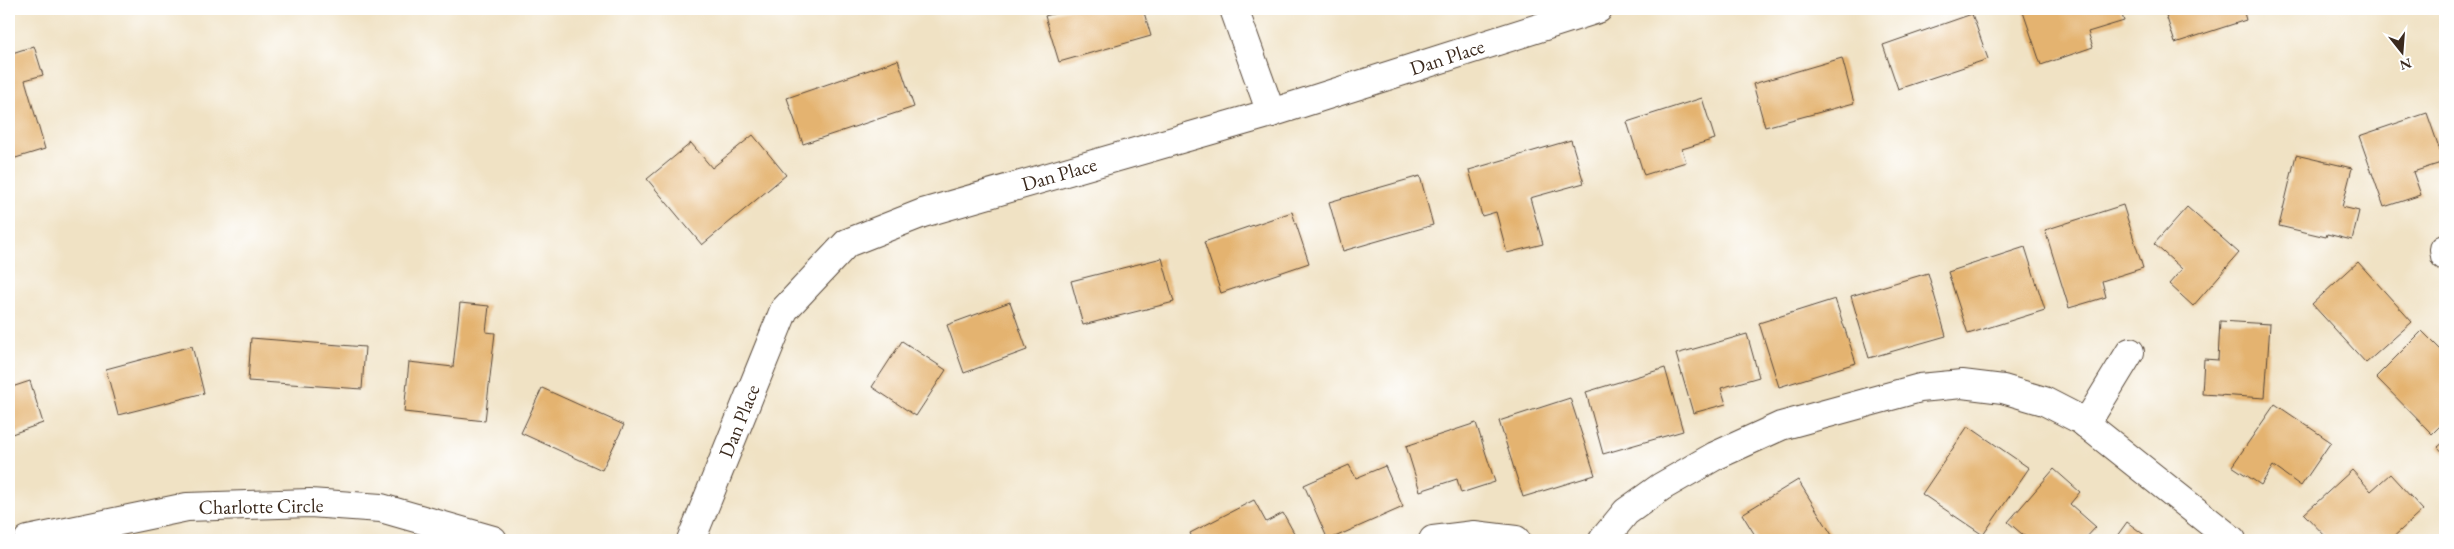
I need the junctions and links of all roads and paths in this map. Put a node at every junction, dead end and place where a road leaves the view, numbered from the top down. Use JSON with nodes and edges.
{"nodes":[{"id":1,"x":1234,"y":9,"type":"edge"},
{"id":2,"x":1598,"y":9,"type":"edge"},
{"id":3,"x":1271,"y":113,"type":"junction"},
{"id":4,"x":2130,"y":352,"type":"dead end"},
{"id":5,"x":2086,"y":424,"type":"junction"},
{"id":6,"x":28,"y":540,"type":"edge"},
{"id":7,"x":493,"y":540,"type":"edge"},
{"id":8,"x":691,"y":540,"type":"edge"},
{"id":9,"x":1433,"y":540,"type":"edge"},
{"id":10,"x":1516,"y":540,"type":"edge"},
{"id":11,"x":1603,"y":540,"type":"edge"},
{"id":12,"x":2232,"y":540,"type":"edge"}],
"edges":[{"from":1,"to":3,"type":"street"},
{"from":2,"to":3,"type":"street","name":"Dan Place"},
{"from":3,"to":8,"type":"street","name":"Dan Place"},
{"from":4,"to":5,"type":"street"},
{"from":5,"to":11,"type":"street"},
{"from":5,"to":12,"type":"street"},
{"from":6,"to":7,"type":"street","name":"Charlotte Circle"},
{"from":9,"to":10,"type":"street"}]}
